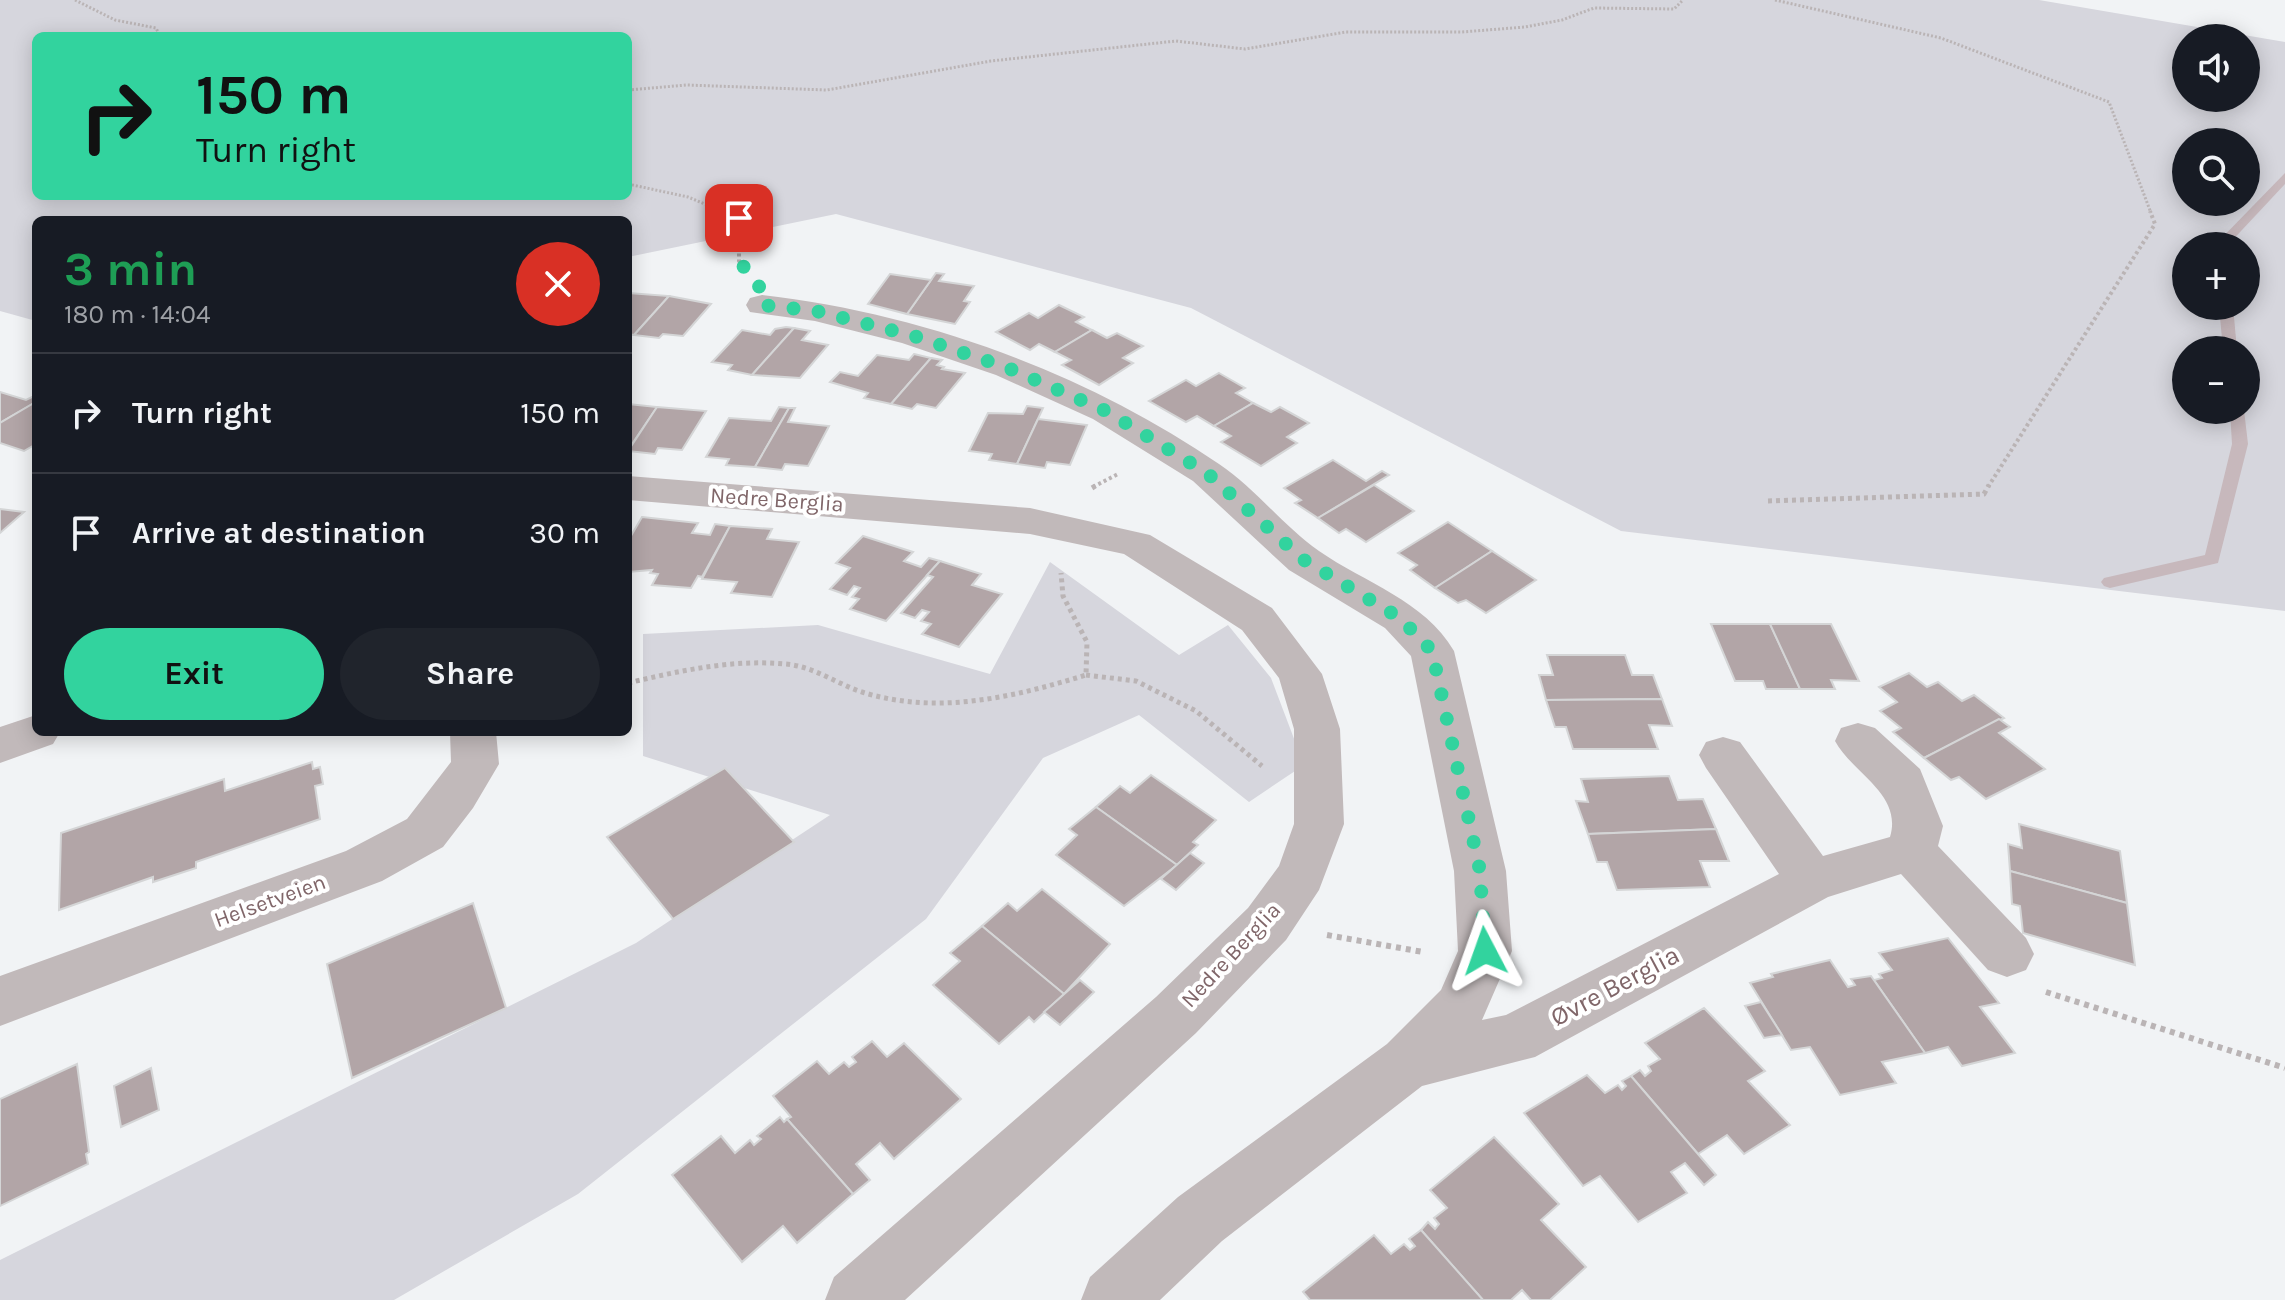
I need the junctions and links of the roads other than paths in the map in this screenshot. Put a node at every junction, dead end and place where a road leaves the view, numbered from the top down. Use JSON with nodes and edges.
{"nodes":[{"id":1,"x":762,"y":305,"type":"road end"},
{"id":2,"x":632,"y":488,"type":"edge"},
{"id":3,"x":32,"y":734,"type":"edge"},
{"id":4,"x":473,"y":736,"type":"edge"},
{"id":5,"x":1858,"y":741,"type":"dead end"},
{"id":6,"x":0,"y":745,"type":"edge"},
{"id":7,"x":1723,"y":755,"type":"dead end"},
{"id":8,"x":1911,"y":851,"type":"junction"},
{"id":9,"x":1812,"y":881,"type":"junction"},
{"id":10,"x":2007,"y":954,"type":"dead end"},
{"id":11,"x":0,"y":1001,"type":"edge"},
{"id":12,"x":1407,"y":1063,"type":"junction"},
{"id":13,"x":857,"y":1300,"type":"edge"},
{"id":14,"x":1113,"y":1300,"type":"edge"}],
"edges":[{"from":1,"to":12,"type":"street","name":"Øvre Berglia"},
{"from":2,"to":13,"type":"street","name":"Nedre Berglia"},
{"from":3,"to":6,"type":"street"},
{"from":4,"to":11,"type":"street","name":"Helsetveien"},
{"from":5,"to":8,"type":"street"},
{"from":7,"to":9,"type":"street"},
{"from":8,"to":9,"type":"street","name":"Øvre Berglia"},
{"from":8,"to":10,"type":"street"},
{"from":9,"to":12,"type":"street","name":"Øvre Berglia"},
{"from":12,"to":14,"type":"street","name":"Øvre Berglia"}]}
